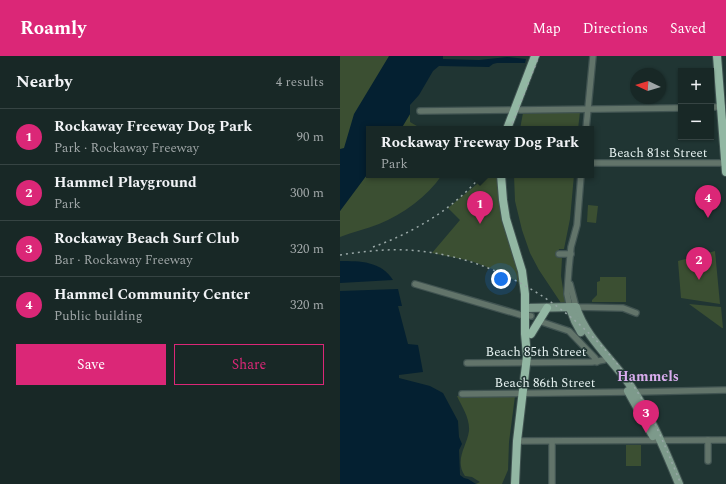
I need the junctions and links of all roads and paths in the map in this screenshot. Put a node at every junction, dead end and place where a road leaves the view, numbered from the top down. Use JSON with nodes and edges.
{"nodes":[{"id":1,"x":535,"y":56,"type":"edge"},
{"id":2,"x":541,"y":56,"type":"edge"},
{"id":3,"x":593,"y":56,"type":"edge"},
{"id":4,"x":717,"y":56,"type":"edge"},
{"id":5,"x":722,"y":107,"type":"junction"},
{"id":6,"x":588,"y":108,"type":"junction"},
{"id":7,"x":678,"y":108,"type":"edge"},
{"id":8,"x":714,"y":108,"type":"edge"},
{"id":9,"x":517,"y":110,"type":"junction"},
{"id":10,"x":420,"y":111,"type":"dead end"},
{"id":11,"x":509,"y":126,"type":"edge"},
{"id":12,"x":514,"y":126,"type":"edge"},
{"id":13,"x":586,"y":126,"type":"edge"},
{"id":14,"x":594,"y":163,"type":"edge"},
{"id":15,"x":726,"y":163,"type":"edge"},
{"id":16,"x":726,"y":172,"type":"edge"},
{"id":17,"x":501,"y":178,"type":"edge"},
{"id":18,"x":506,"y":178,"type":"edge"},
{"id":19,"x":581,"y":178,"type":"edge"},
{"id":20,"x":558,"y":254,"type":"dead end"},
{"id":21,"x":571,"y":254,"type":"junction"},
{"id":22,"x":415,"y":284,"type":"dead end"},
{"id":23,"x":546,"y":308,"type":"junction"},
{"id":24,"x":573,"y":308,"type":"junction"},
{"id":25,"x":528,"y":312,"type":"junction"},
{"id":26,"x":636,"y":313,"type":"dead end"},
{"id":27,"x":539,"y":321,"type":"junction"},
{"id":28,"x":531,"y":334,"type":"junction"},
{"id":29,"x":527,"y":351,"type":"junction"},
{"id":30,"x":601,"y":361,"type":"junction"},
{"id":31,"x":467,"y":362,"type":"dead end"},
{"id":32,"x":527,"y":362,"type":"junction"},
{"id":33,"x":726,"y":390,"type":"edge"},
{"id":34,"x":632,"y":392,"type":"junction"},
{"id":35,"x":523,"y":393,"type":"junction"},
{"id":36,"x":462,"y":394,"type":"dead end"},
{"id":37,"x":708,"y":440,"type":"junction"},
{"id":38,"x":726,"y":440,"type":"edge"},
{"id":39,"x":517,"y":441,"type":"junction"},
{"id":40,"x":552,"y":441,"type":"junction"},
{"id":41,"x":658,"y":441,"type":"junction"},
{"id":42,"x":708,"y":461,"type":"dead end"},
{"id":43,"x":515,"y":484,"type":"edge"},
{"id":44,"x":552,"y":484,"type":"edge"},
{"id":45,"x":674,"y":484,"type":"edge"},
{"id":46,"x":679,"y":484,"type":"edge"}],
"edges":[{"from":1,"to":9,"type":"main road"},
{"from":2,"to":9,"type":"main road"},
{"from":3,"to":6,"type":"street"},
{"from":4,"to":5,"type":"main road"},
{"from":5,"to":8,"type":"street"},
{"from":5,"to":15,"type":"main road"},
{"from":6,"to":7,"type":"street"},
{"from":6,"to":9,"type":"street"},
{"from":6,"to":13,"type":"street"},
{"from":9,"to":10,"type":"street"},
{"from":9,"to":11,"type":"main road"},
{"from":9,"to":12,"type":"main road"},
{"from":14,"to":15,"type":"street","name":"Beach 81st Street"},
{"from":15,"to":16,"type":"main road"},
{"from":17,"to":25,"type":"main road"},
{"from":18,"to":25,"type":"main road"},
{"from":19,"to":21,"type":"street"},
{"from":20,"to":21,"type":"street"},
{"from":21,"to":24,"type":"street"},
{"from":22,"to":25,"type":"street"},
{"from":23,"to":24,"type":"street"},
{"from":23,"to":25,"type":"street"},
{"from":23,"to":27,"type":"main road"},
{"from":24,"to":26,"type":"street"},
{"from":24,"to":30,"type":"street"},
{"from":24,"to":34,"type":"street"},
{"from":25,"to":28,"type":"main road"},
{"from":25,"to":29,"type":"main road"},
{"from":27,"to":28,"type":"main road"},
{"from":27,"to":30,"type":"street"},
{"from":28,"to":29,"type":"main road"},
{"from":29,"to":32,"type":"main road"},
{"from":30,"to":32,"type":"street","name":"Beach 85th Street"},
{"from":30,"to":34,"type":"street"},
{"from":31,"to":32,"type":"street","name":"Beach 85th Street"},
{"from":32,"to":35,"type":"main road"},
{"from":33,"to":34,"type":"street","name":"Beach 86th Street"},
{"from":34,"to":35,"type":"street","name":"Beach 86th Street"},
{"from":34,"to":41,"type":"street"},
{"from":35,"to":36,"type":"street","name":"Beach 86th Street"},
{"from":35,"to":39,"type":"main road"},
{"from":37,"to":38,"type":"street"},
{"from":37,"to":41,"type":"street"},
{"from":37,"to":42,"type":"street"},
{"from":39,"to":40,"type":"street"},
{"from":39,"to":43,"type":"main road"},
{"from":40,"to":41,"type":"street"},
{"from":40,"to":44,"type":"street"},
{"from":41,"to":45,"type":"street"},
{"from":41,"to":46,"type":"street"}]}
